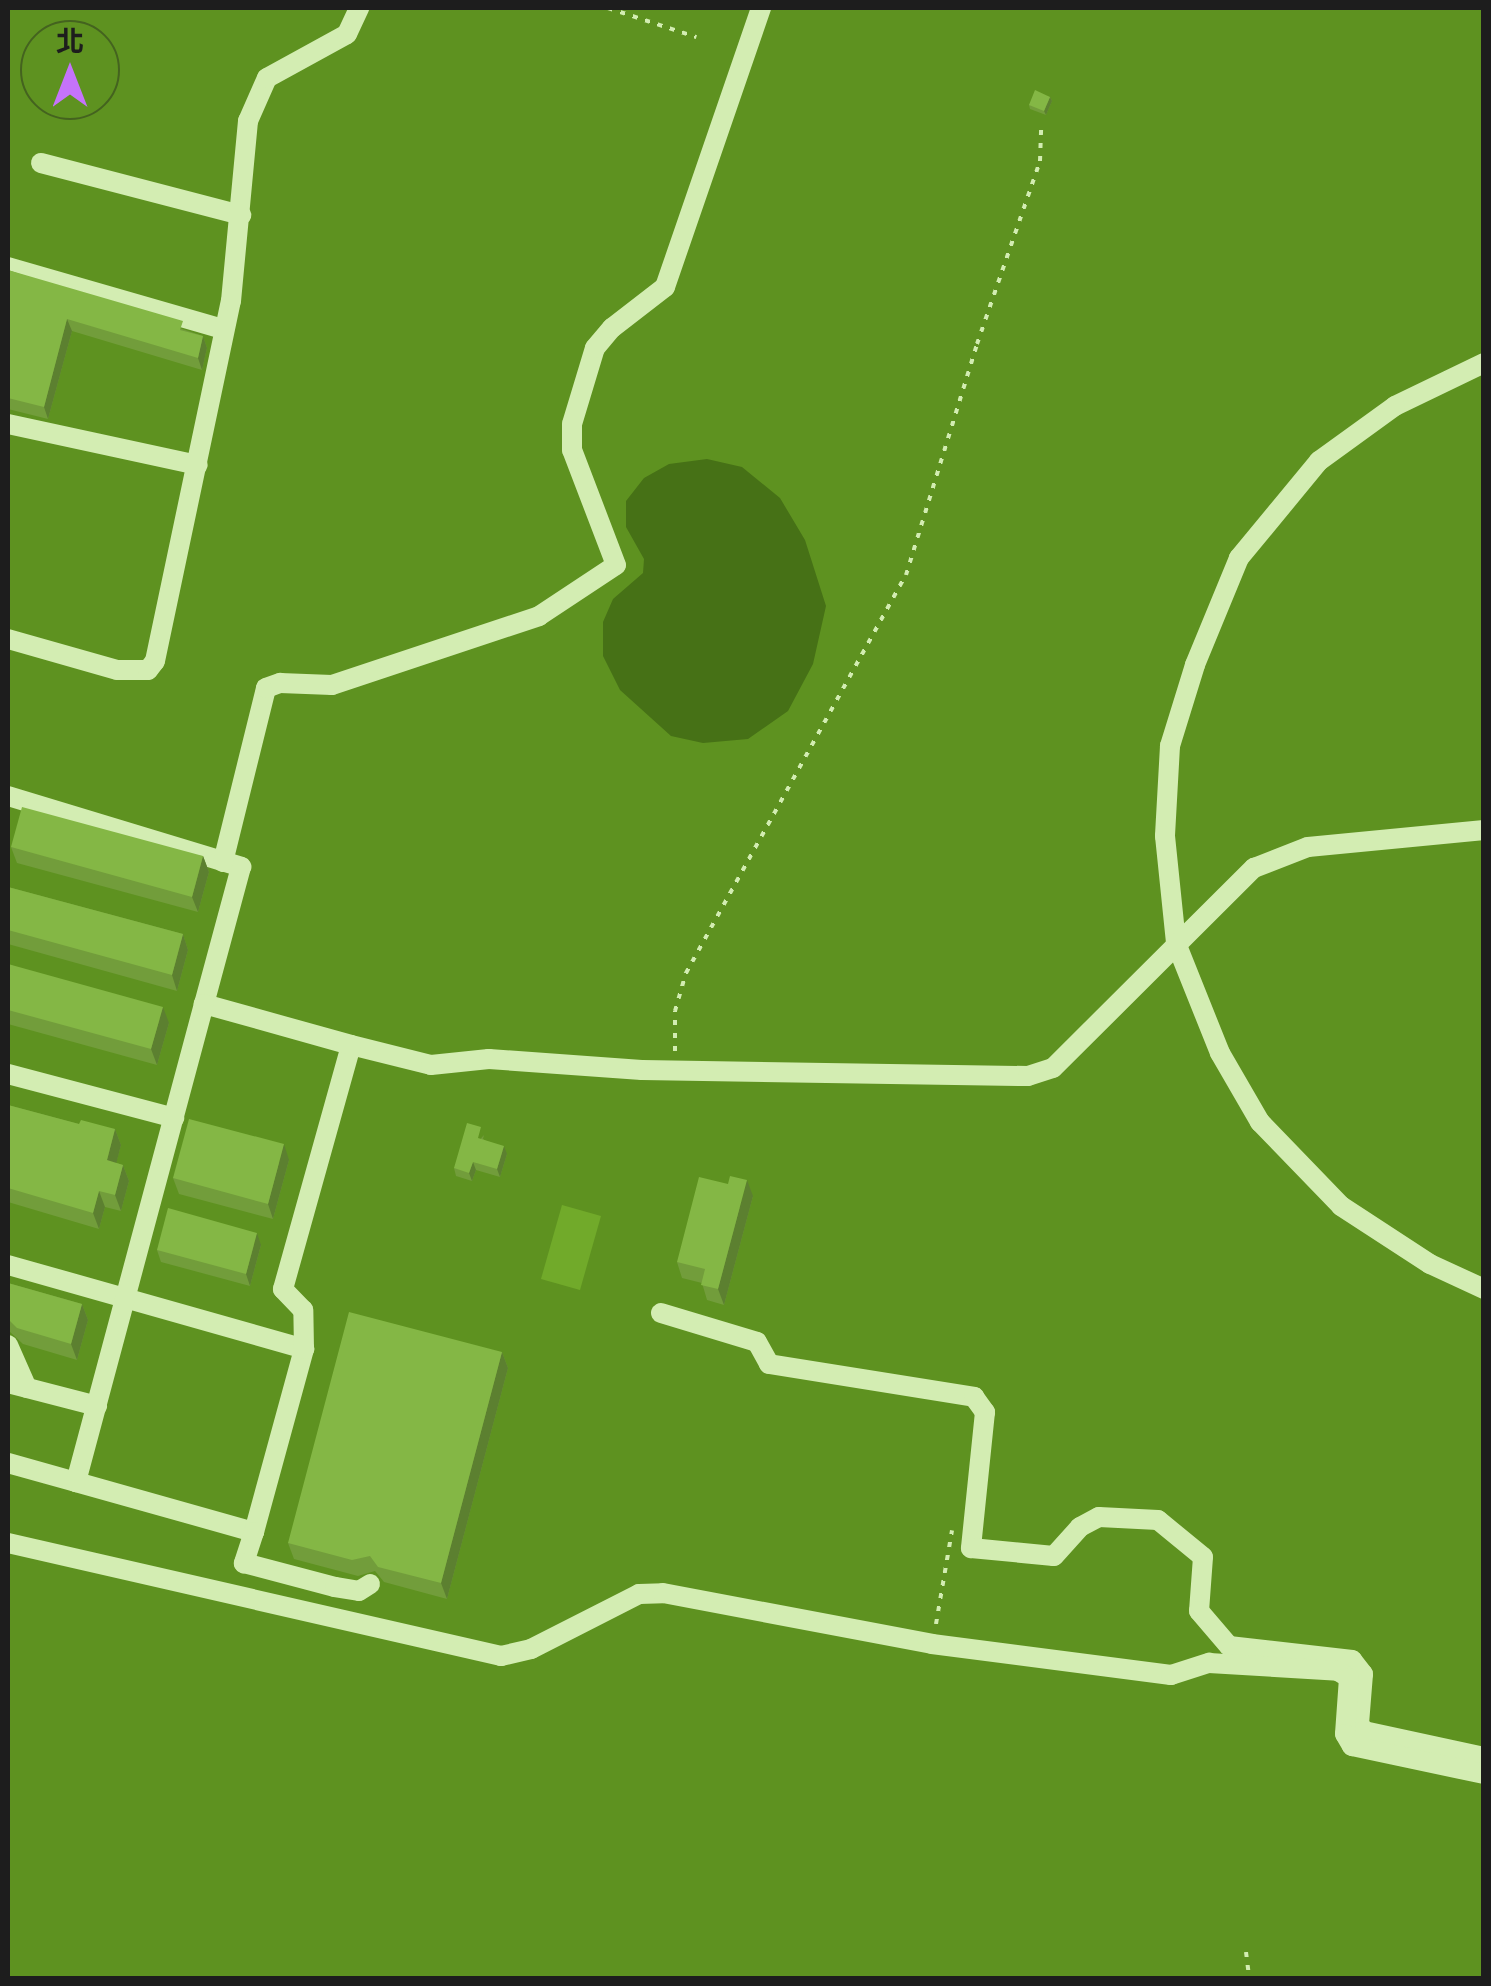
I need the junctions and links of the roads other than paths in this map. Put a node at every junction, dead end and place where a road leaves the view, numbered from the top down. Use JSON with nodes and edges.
{"nodes":[{"id":1,"x":358,"y":8,"type":"edge"},
{"id":2,"x":761,"y":8,"type":"edge"},
{"id":3,"x":41,"y":163,"type":"dead end"},
{"id":4,"x":241,"y":216,"type":"junction"},
{"id":5,"x":8,"y":267,"type":"edge"},
{"id":6,"x":223,"y":329,"type":"junction"},
{"id":7,"x":1484,"y":363,"type":"edge"},
{"id":8,"x":8,"y":424,"type":"edge"},
{"id":9,"x":198,"y":465,"type":"junction"},
{"id":10,"x":8,"y":639,"type":"edge"},
{"id":11,"x":8,"y":796,"type":"edge"},
{"id":12,"x":1484,"y":830,"type":"edge"},
{"id":13,"x":223,"y":862,"type":"junction"},
{"id":14,"x":1176,"y":943,"type":"junction"},
{"id":15,"x":204,"y":1004,"type":"junction"},
{"id":16,"x":351,"y":1046,"type":"junction"},
{"id":17,"x":8,"y":1074,"type":"edge"},
{"id":18,"x":174,"y":1118,"type":"junction"},
{"id":19,"x":8,"y":1265,"type":"edge"},
{"id":20,"x":1484,"y":1289,"type":"edge"},
{"id":21,"x":126,"y":1299,"type":"junction"},
{"id":22,"x":661,"y":1313,"type":"dead end"},
{"id":23,"x":8,"y":1344,"type":"edge"},
{"id":24,"x":304,"y":1349,"type":"junction"},
{"id":25,"x":17,"y":1385,"type":"edge"},
{"id":26,"x":97,"y":1406,"type":"junction"},
{"id":27,"x":8,"y":1462,"type":"edge"},
{"id":28,"x":76,"y":1482,"type":"junction"},
{"id":29,"x":254,"y":1532,"type":"junction"},
{"id":30,"x":8,"y":1543,"type":"edge"},
{"id":31,"x":370,"y":1584,"type":"dead end"},
{"id":32,"x":1484,"y":1757,"type":"edge"},
{"id":33,"x":1484,"y":1774,"type":"edge"}],
"edges":[{"from":1,"to":4,"type":"street"},
{"from":2,"to":13,"type":"street"},
{"from":3,"to":4,"type":"street"},
{"from":4,"to":6,"type":"street"},
{"from":5,"to":6,"type":"street"},
{"from":6,"to":9,"type":"street"},
{"from":7,"to":14,"type":"street"},
{"from":8,"to":9,"type":"street"},
{"from":9,"to":10,"type":"street"},
{"from":11,"to":13,"type":"street"},
{"from":12,"to":14,"type":"street"},
{"from":13,"to":15,"type":"street"},
{"from":14,"to":16,"type":"street"},
{"from":14,"to":20,"type":"street"},
{"from":15,"to":16,"type":"street"},
{"from":15,"to":18,"type":"street"},
{"from":16,"to":24,"type":"street"},
{"from":17,"to":18,"type":"street"},
{"from":18,"to":21,"type":"street"},
{"from":19,"to":21,"type":"street"},
{"from":21,"to":24,"type":"street"},
{"from":21,"to":26,"type":"street"},
{"from":22,"to":32,"type":"street"},
{"from":23,"to":25,"type":"street"},
{"from":24,"to":29,"type":"street"},
{"from":25,"to":26,"type":"street"},
{"from":26,"to":28,"type":"street"},
{"from":27,"to":28,"type":"street"},
{"from":28,"to":29,"type":"street"},
{"from":29,"to":31,"type":"street"},
{"from":30,"to":33,"type":"street"}]}
